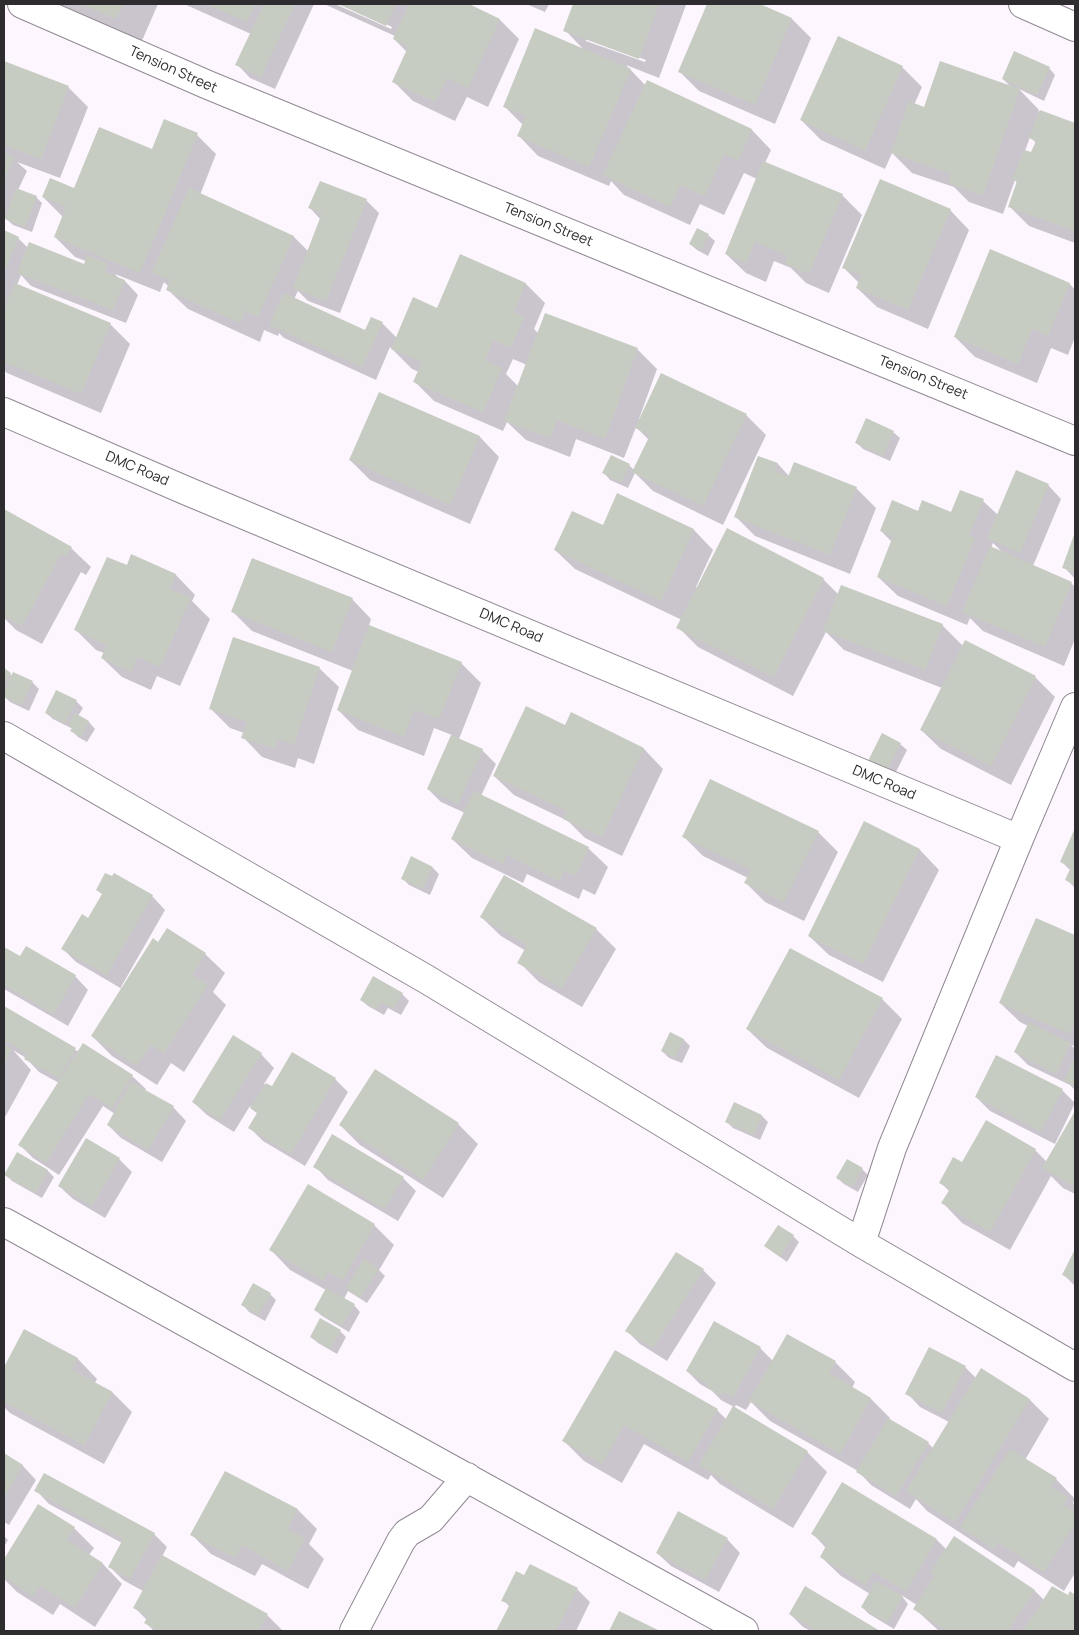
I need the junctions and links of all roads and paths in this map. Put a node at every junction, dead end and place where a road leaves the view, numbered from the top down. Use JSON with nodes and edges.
{"nodes":[{"id":1,"x":22,"y":4,"type":"edge"},
{"id":2,"x":1022,"y":4,"type":"edge"},
{"id":3,"x":1075,"y":27,"type":"edge"},
{"id":4,"x":4,"y":412,"type":"edge"},
{"id":5,"x":1075,"y":441,"type":"edge"},
{"id":6,"x":1075,"y":707,"type":"edge"},
{"id":7,"x":4,"y":736,"type":"edge"},
{"id":8,"x":1019,"y":839,"type":"junction"},
{"id":9,"x":4,"y":1222,"type":"edge"},
{"id":10,"x":861,"y":1244,"type":"junction"},
{"id":11,"x":1075,"y":1367,"type":"edge"},
{"id":12,"x":467,"y":1478,"type":"junction"},
{"id":13,"x":354,"y":1631,"type":"edge"},
{"id":14,"x":744,"y":1631,"type":"edge"}],
"edges":[{"from":1,"to":5,"type":"street","name":"Tension Street"},
{"from":2,"to":3,"type":"street"},
{"from":4,"to":8,"type":"street","name":"DMC Road"},
{"from":6,"to":8,"type":"street"},
{"from":7,"to":10,"type":"street"},
{"from":8,"to":10,"type":"street"},
{"from":9,"to":12,"type":"street"},
{"from":10,"to":11,"type":"street"},
{"from":12,"to":13,"type":"street"},
{"from":12,"to":14,"type":"street"}]}
